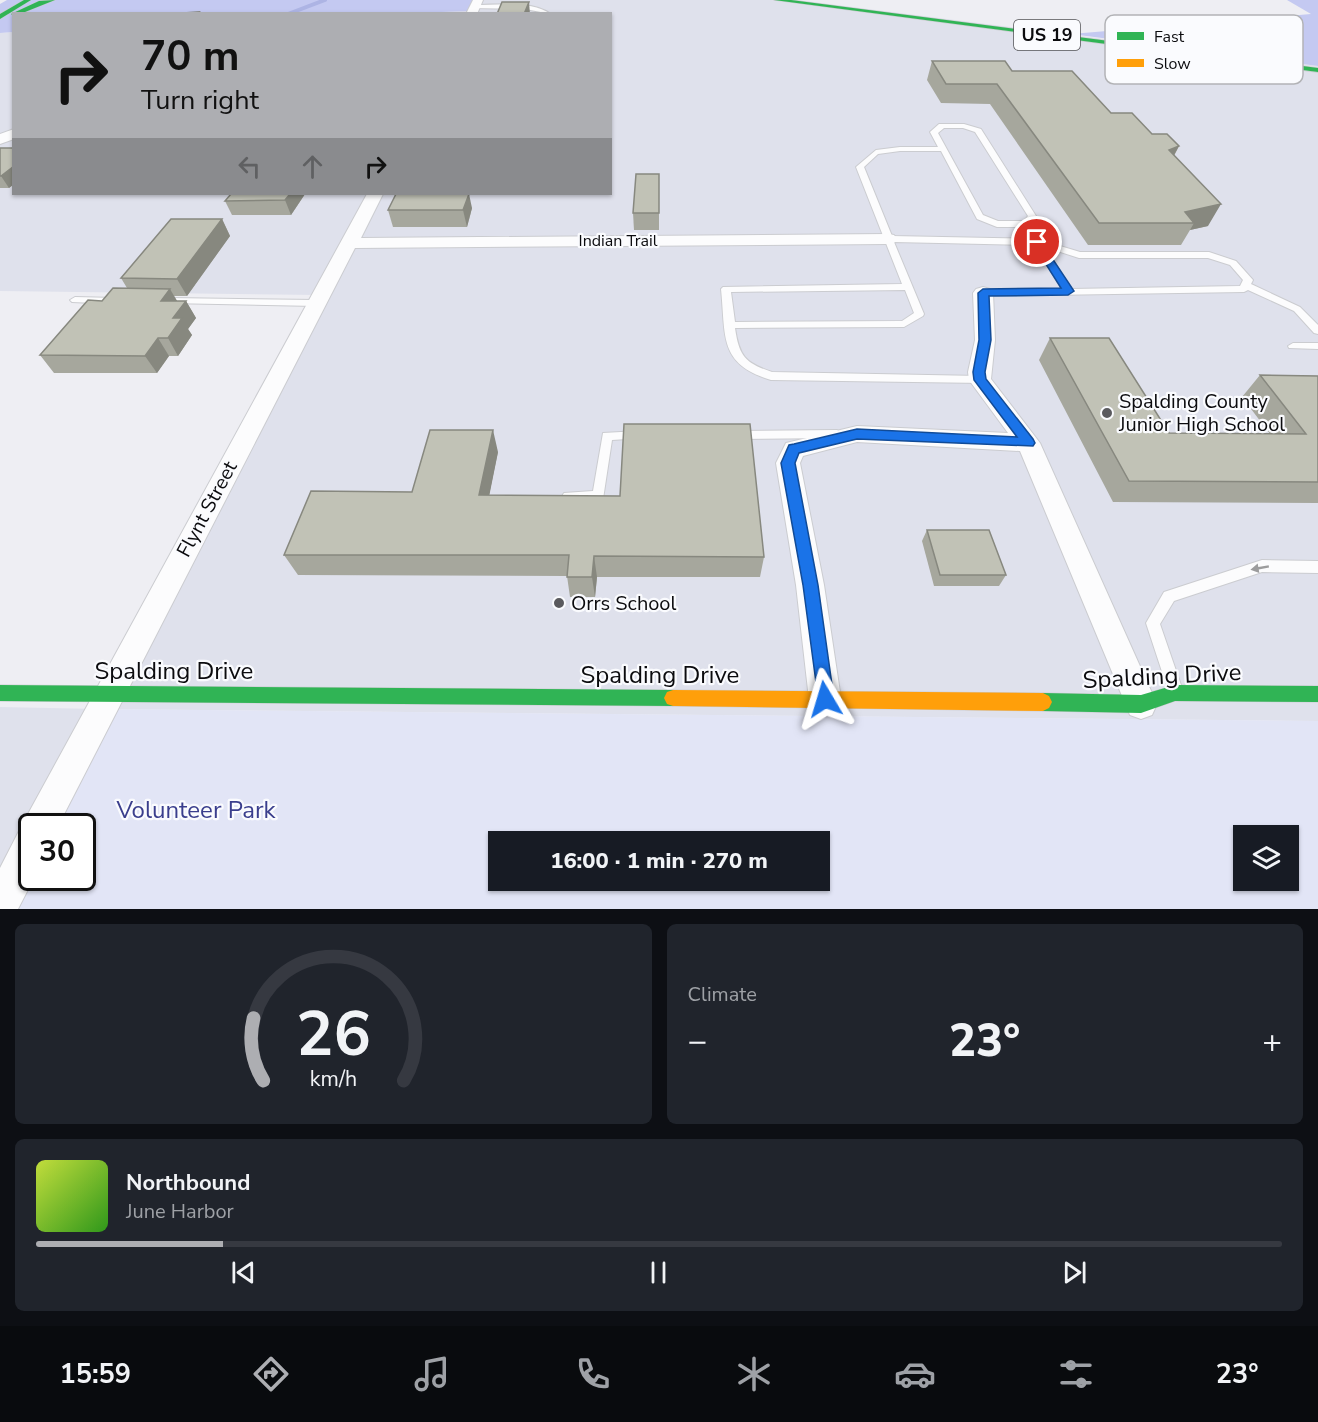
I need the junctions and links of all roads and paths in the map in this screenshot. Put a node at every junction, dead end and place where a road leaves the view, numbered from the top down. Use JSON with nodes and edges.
{"nodes":[{"id":1,"x":28,"y":0,"type":"edge"},
{"id":2,"x":52,"y":0,"type":"edge"},
{"id":3,"x":777,"y":0,"type":"edge"},
{"id":4,"x":863,"y":0,"type":"edge"},
{"id":5,"x":474,"y":7,"type":"edge"},
{"id":6,"x":498,"y":10,"type":"edge"},
{"id":7,"x":18,"y":12,"type":"edge"},
{"id":8,"x":547,"y":12,"type":"edge"},
{"id":9,"x":0,"y":18,"type":"edge"},
{"id":10,"x":1105,"y":31,"type":"edge"},
{"id":11,"x":1105,"y":42,"type":"edge"},
{"id":12,"x":1303,"y":56,"type":"edge"},
{"id":13,"x":1318,"y":58,"type":"edge"},
{"id":14,"x":1303,"y":68,"type":"edge"},
{"id":15,"x":1318,"y":70,"type":"edge"},
{"id":16,"x":942,"y":148,"type":"junction"},
{"id":17,"x":374,"y":195,"type":"edge"},
{"id":18,"x":888,"y":240,"type":"junction"},
{"id":19,"x":1037,"y":242,"type":"junction"},
{"id":20,"x":349,"y":243,"type":"junction"},
{"id":21,"x":1245,"y":285,"type":"junction"},
{"id":22,"x":907,"y":287,"type":"junction"},
{"id":23,"x":1068,"y":291,"type":"junction"},
{"id":24,"x":983,"y":293,"type":"joint"},
{"id":25,"x":75,"y":300,"type":"dead end"},
{"id":26,"x":122,"y":301,"type":"edge"},
{"id":27,"x":158,"y":301,"type":"edge"},
{"id":28,"x":316,"y":303,"type":"junction"},
{"id":29,"x":730,"y":325,"type":"junction"},
{"id":30,"x":1318,"y":331,"type":"edge"},
{"id":31,"x":1293,"y":346,"type":"dead end"},
{"id":32,"x":1318,"y":346,"type":"edge"},
{"id":33,"x":980,"y":380,"type":"junction"},
{"id":34,"x":857,"y":434,"type":"junction"},
{"id":35,"x":650,"y":435,"type":"edge"},
{"id":36,"x":717,"y":435,"type":"edge"},
{"id":37,"x":1028,"y":443,"type":"junction"},
{"id":38,"x":553,"y":496,"type":"edge"},
{"id":39,"x":1318,"y":567,"type":"edge"},
{"id":40,"x":110,"y":692,"type":"junction"},
{"id":41,"x":0,"y":693,"type":"edge"},
{"id":42,"x":1175,"y":693,"type":"junction"},
{"id":43,"x":1318,"y":694,"type":"edge"},
{"id":44,"x":825,"y":699,"type":"junction"},
{"id":45,"x":1141,"y":704,"type":"junction"},
{"id":46,"x":47,"y":813,"type":"edge"},
{"id":47,"x":18,"y":871,"type":"edge"},
{"id":48,"x":0,"y":905,"type":"edge"}],
"edges":[{"from":1,"to":9,"type":"main road"},
{"from":2,"to":7,"type":"main road"},
{"from":3,"to":11,"type":"main road","number":"US 19"},
{"from":4,"to":10,"type":"main road","number":"US 19"},
{"from":5,"to":6,"type":"lane"},
{"from":6,"to":8,"type":"lane"},
{"from":12,"to":13,"type":"main road","number":"US 19"},
{"from":14,"to":15,"type":"main road","number":"US 19"},
{"from":16,"to":16,"type":"lane"},
{"from":16,"to":18,"type":"lane"},
{"from":17,"to":20,"type":"street","name":"Flynt Street"},
{"from":18,"to":19,"type":"lane"},
{"from":18,"to":20,"type":"street","name":"Indian Trail"},
{"from":18,"to":22,"type":"lane"},
{"from":19,"to":21,"type":"lane"},
{"from":19,"to":23,"type":"lane"},
{"from":20,"to":28,"type":"street","name":"Flynt Street"},
{"from":21,"to":23,"type":"lane"},
{"from":21,"to":30,"type":"lane"},
{"from":22,"to":29,"type":"lane"},
{"from":22,"to":29,"type":"lane"},
{"from":23,"to":24,"type":"lane"},
{"from":24,"to":33,"type":"street"},
{"from":25,"to":26,"type":"lane"},
{"from":27,"to":28,"type":"lane"},
{"from":28,"to":40,"type":"street","name":"Flynt Street"},
{"from":29,"to":33,"type":"lane"},
{"from":31,"to":32,"type":"lane"},
{"from":33,"to":37,"type":"street"},
{"from":34,"to":36,"type":"lane"},
{"from":34,"to":37,"type":"street"},
{"from":34,"to":44,"type":"street"},
{"from":35,"to":38,"type":"lane"},
{"from":37,"to":45,"type":"street"},
{"from":39,"to":42,"type":"lane","one_way":true},
{"from":40,"to":41,"type":"main road","name":"Spalding Drive"},
{"from":40,"to":44,"type":"main road","name":"Spalding Drive"},
{"from":40,"to":46,"type":"street","name":"Flynt Street"},
{"from":42,"to":43,"type":"main road","name":"Spalding Drive"},
{"from":42,"to":45,"type":"main road","name":"Spalding Drive"},
{"from":44,"to":45,"type":"main road","name":"Spalding Drive"},
{"from":47,"to":48,"type":"street"}]}
